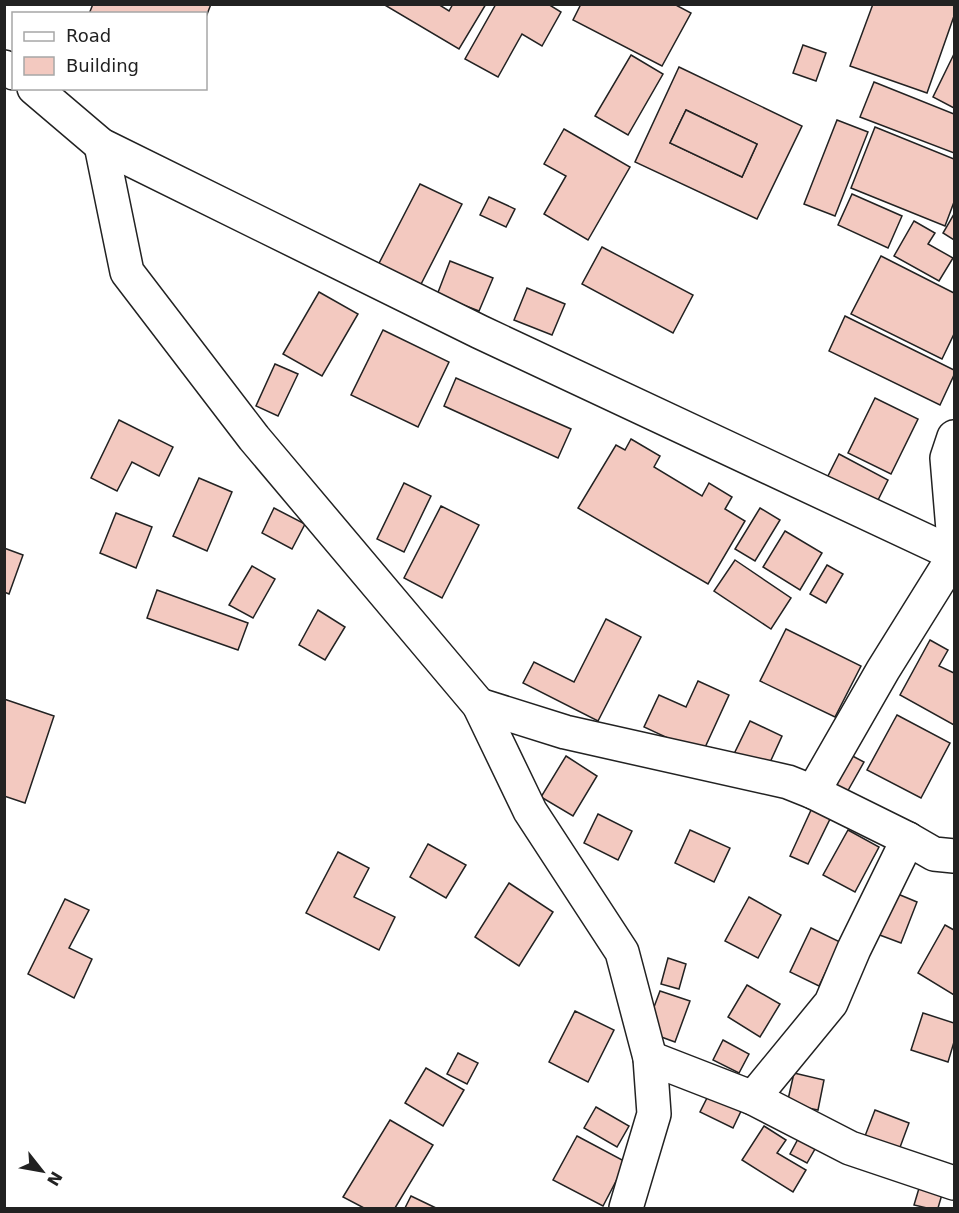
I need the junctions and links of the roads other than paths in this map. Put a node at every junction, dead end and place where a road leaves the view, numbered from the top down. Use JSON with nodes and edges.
{"nodes":[{"id":1,"x":36,"y":90,"type":"edge"},
{"id":2,"x":101,"y":145,"type":"junction"},
{"id":3,"x":954,"y":437,"type":"edge"},
{"id":4,"x":954,"y":542,"type":"edge"},
{"id":5,"x":954,"y":555,"type":"edge"},
{"id":6,"x":479,"y":705,"type":"junction"},
{"id":7,"x":813,"y":792,"type":"junction"},
{"id":8,"x":908,"y":839,"type":"junction"},
{"id":9,"x":954,"y":856,"type":"edge"},
{"id":10,"x":650,"y":1058,"type":"junction"},
{"id":11,"x":753,"y":1098,"type":"junction"},
{"id":12,"x":954,"y":1183,"type":"edge"},
{"id":13,"x":626,"y":1209,"type":"edge"}],
"edges":[{"from":1,"to":2,"type":"street"},
{"from":2,"to":5,"type":"street"},
{"from":2,"to":6,"type":"street"},
{"from":3,"to":4,"type":"street"},
{"from":5,"to":7,"type":"street"},
{"from":6,"to":7,"type":"street"},
{"from":6,"to":10,"type":"street"},
{"from":7,"to":8,"type":"street"},
{"from":8,"to":9,"type":"street"},
{"from":8,"to":11,"type":"street"},
{"from":10,"to":11,"type":"street"},
{"from":10,"to":13,"type":"street"},
{"from":11,"to":12,"type":"street"}]}
